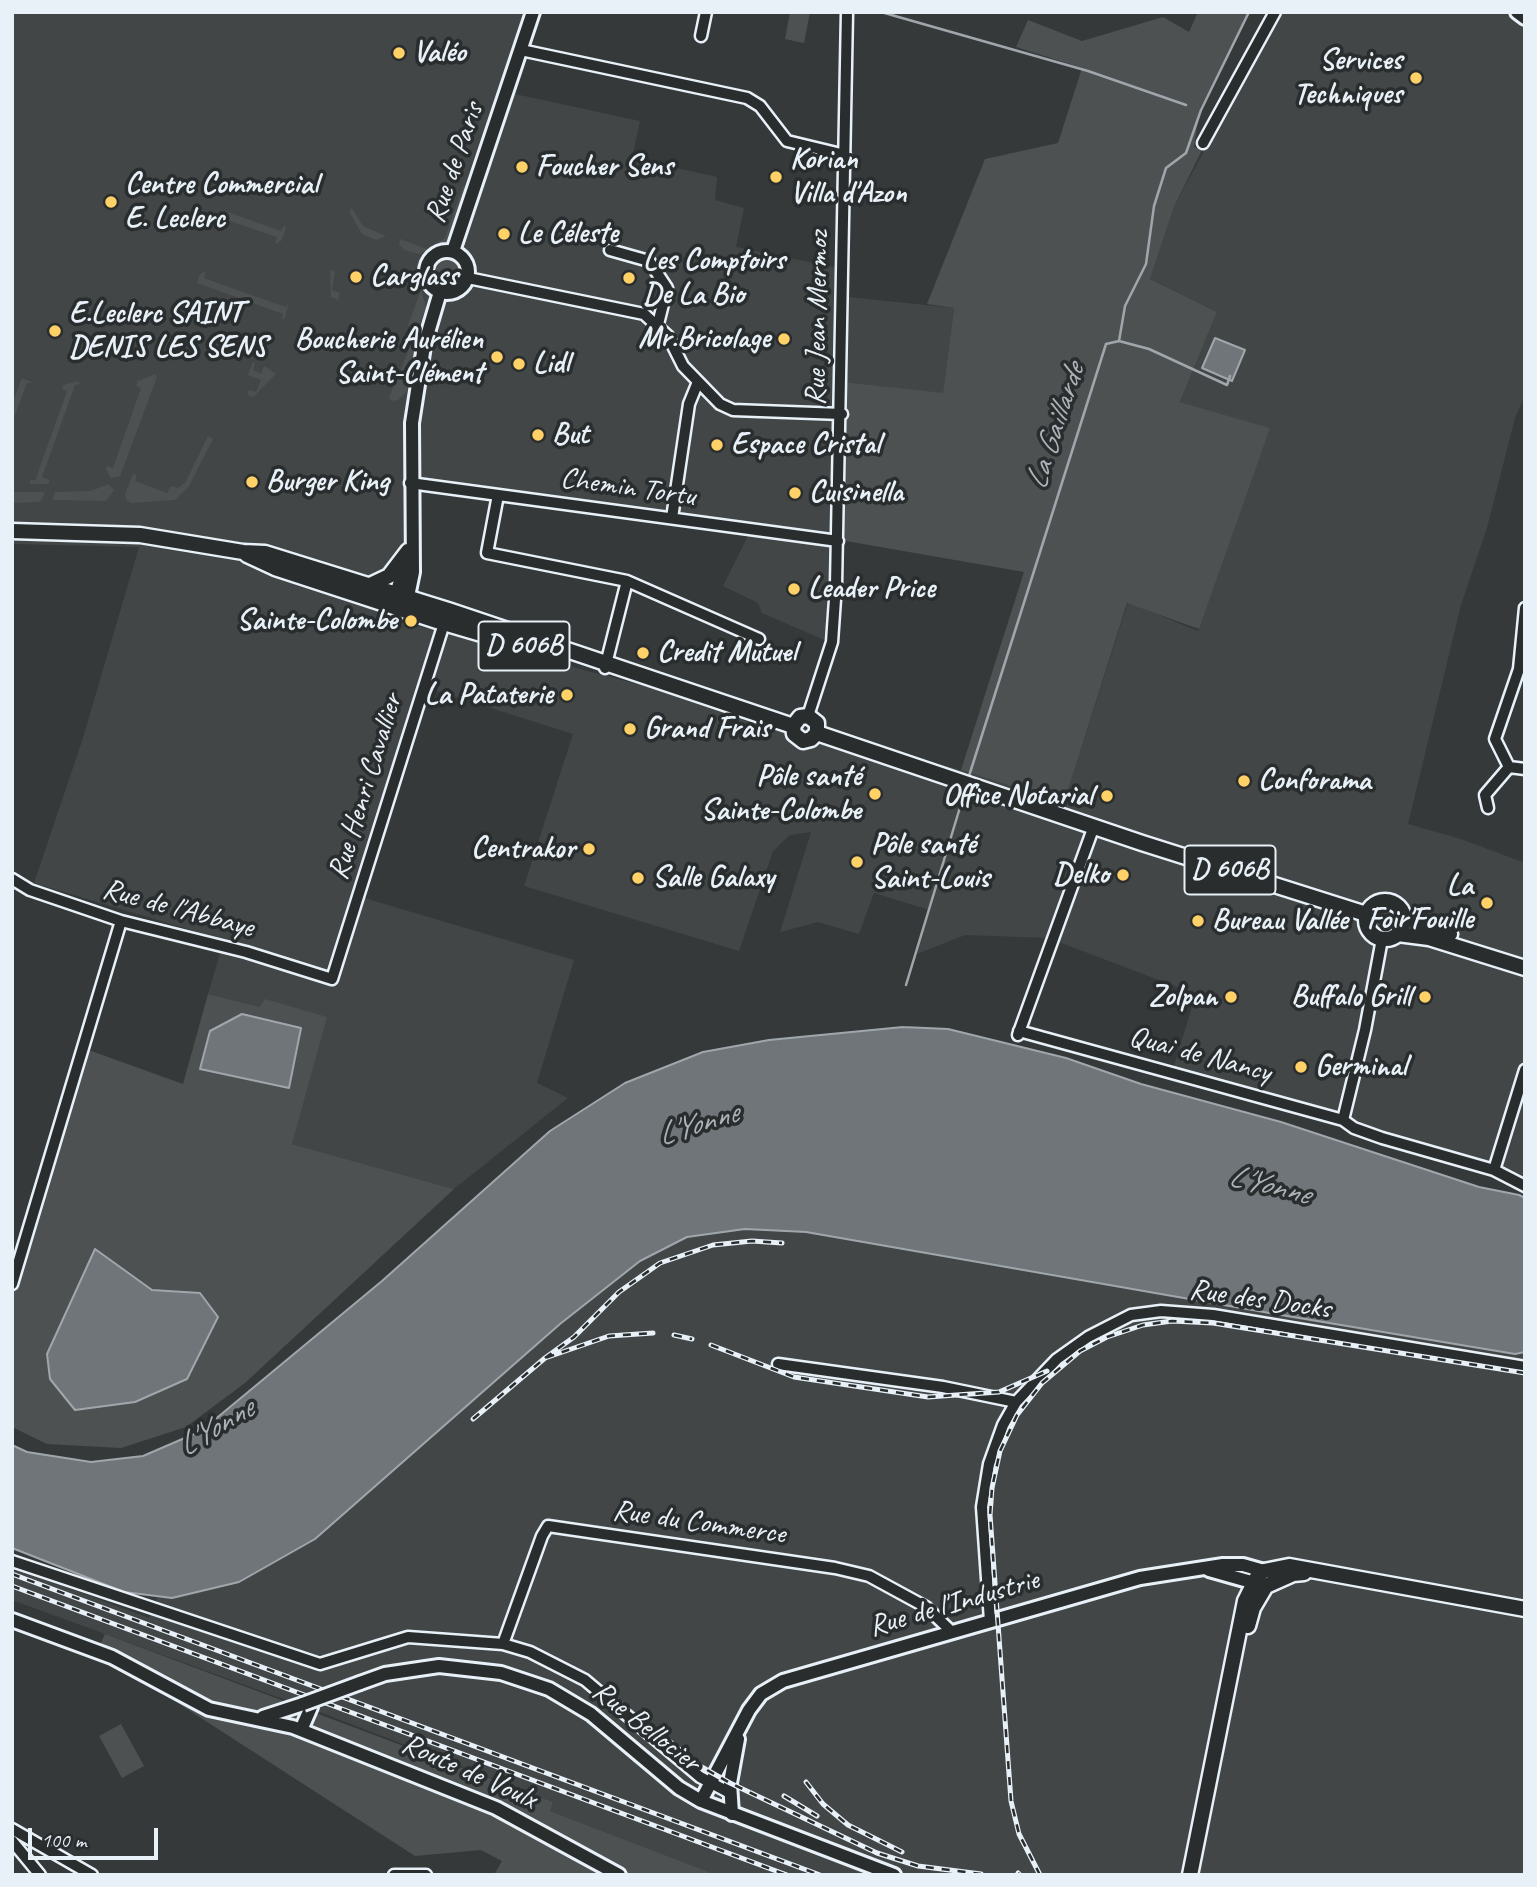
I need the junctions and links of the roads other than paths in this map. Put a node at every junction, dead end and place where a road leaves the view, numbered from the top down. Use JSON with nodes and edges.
{"nodes":[{"id":1,"x":533,"y":12,"type":"edge"},
{"id":2,"x":706,"y":12,"type":"edge"},
{"id":3,"x":847,"y":12,"type":"edge"},
{"id":4,"x":1275,"y":12,"type":"edge"},
{"id":5,"x":1517,"y":12,"type":"edge"},
{"id":6,"x":1525,"y":18,"type":"edge"},
{"id":7,"x":701,"y":36,"type":"dead end"},
{"id":8,"x":521,"y":50,"type":"junction"},
{"id":9,"x":1203,"y":143,"type":"dead end"},
{"id":10,"x":845,"y":155,"type":"junction"},
{"id":11,"x":610,"y":250,"type":"dead end"},
{"id":12,"x":453,"y":251,"type":"junction"},
{"id":13,"x":468,"y":278,"type":"junction"},
{"id":14,"x":440,"y":292,"type":"junction"},
{"id":15,"x":658,"y":324,"type":"junction"},
{"id":16,"x":698,"y":382,"type":"junction"},
{"id":17,"x":842,"y":414,"type":"junction"},
{"id":18,"x":410,"y":483,"type":"junction"},
{"id":19,"x":498,"y":495,"type":"junction"},
{"id":20,"x":672,"y":518,"type":"junction"},
{"id":21,"x":12,"y":531,"type":"edge"},
{"id":22,"x":413,"y":535,"type":"junction"},
{"id":23,"x":838,"y":541,"type":"junction"},
{"id":24,"x":408,"y":551,"type":"junction"},
{"id":25,"x":243,"y":552,"type":"junction"},
{"id":26,"x":627,"y":581,"type":"junction"},
{"id":27,"x":370,"y":585,"type":"junction"},
{"id":28,"x":401,"y":601,"type":"junction"},
{"id":29,"x":1525,"y":608,"type":"edge"},
{"id":30,"x":446,"y":616,"type":"junction"},
{"id":31,"x":759,"y":639,"type":"dead end"},
{"id":32,"x":608,"y":666,"type":"junction"},
{"id":33,"x":808,"y":716,"type":"junction"},
{"id":34,"x":793,"y":726,"type":"junction"},
{"id":35,"x":817,"y":733,"type":"junction"},
{"id":36,"x":1509,"y":767,"type":"junction"},
{"id":37,"x":1525,"y":769,"type":"edge"},
{"id":38,"x":1488,"y":808,"type":"dead end"},
{"id":39,"x":1094,"y":826,"type":"junction"},
{"id":40,"x":12,"y":879,"type":"edge"},
{"id":41,"x":1366,"y":914,"type":"junction"},
{"id":42,"x":1405,"y":917,"type":"junction"},
{"id":43,"x":121,"y":921,"type":"junction"},
{"id":44,"x":1398,"y":934,"type":"junction"},
{"id":45,"x":1382,"y":939,"type":"junction"},
{"id":46,"x":1525,"y":958,"type":"edge"},
{"id":47,"x":1525,"y":968,"type":"edge"},
{"id":48,"x":332,"y":979,"type":"joint"},
{"id":49,"x":1525,"y":1070,"type":"edge"},
{"id":50,"x":1343,"y":1120,"type":"junction"},
{"id":51,"x":1494,"y":1170,"type":"junction"},
{"id":52,"x":1525,"y":1186,"type":"edge"},
{"id":53,"x":12,"y":1284,"type":"edge"},
{"id":54,"x":778,"y":1364,"type":"dead end"},
{"id":55,"x":1525,"y":1367,"type":"edge"},
{"id":56,"x":1016,"y":1402,"type":"junction"},
{"id":57,"x":12,"y":1561,"type":"edge"},
{"id":58,"x":1205,"y":1569,"type":"junction"},
{"id":59,"x":1230,"y":1575,"type":"junction"},
{"id":60,"x":1259,"y":1576,"type":"junction"},
{"id":61,"x":1245,"y":1601,"type":"junction"},
{"id":62,"x":1525,"y":1609,"type":"edge"},
{"id":63,"x":12,"y":1620,"type":"edge"},
{"id":64,"x":990,"y":1621,"type":"junction"},
{"id":65,"x":952,"y":1632,"type":"junction"},
{"id":66,"x":503,"y":1644,"type":"junction"},
{"id":67,"x":310,"y":1704,"type":"junction"},
{"id":68,"x":1225,"y":1706,"type":"junction"},
{"id":69,"x":260,"y":1718,"type":"junction"},
{"id":70,"x":297,"y":1728,"type":"junction"},
{"id":71,"x":740,"y":1728,"type":"junction"},
{"id":72,"x":711,"y":1783,"type":"junction"},
{"id":73,"x":730,"y":1793,"type":"junction"},
{"id":74,"x":701,"y":1801,"type":"junction"},
{"id":75,"x":732,"y":1814,"type":"junction"},
{"id":76,"x":12,"y":1829,"type":"edge"},
{"id":77,"x":12,"y":1841,"type":"edge"},
{"id":78,"x":40,"y":1875,"type":"edge"},
{"id":79,"x":92,"y":1875,"type":"edge"},
{"id":80,"x":394,"y":1875,"type":"edge"},
{"id":81,"x":426,"y":1875,"type":"edge"},
{"id":82,"x":619,"y":1875,"type":"edge"},
{"id":83,"x":894,"y":1875,"type":"edge"},
{"id":84,"x":1190,"y":1875,"type":"edge"}],
"edges":[{"from":1,"to":8,"type":"main road","name":"Rue de Paris"},
{"from":2,"to":7,"type":"street"},
{"from":3,"to":10,"type":"street","name":"Rue Jean Mermoz"},
{"from":4,"to":9,"type":"street"},
{"from":5,"to":6,"type":"main road"},
{"from":8,"to":10,"type":"street"},
{"from":8,"to":12,"type":"main road","name":"Rue de Paris"},
{"from":10,"to":17,"type":"street","name":"Rue Jean Mermoz"},
{"from":11,"to":15,"type":"street"},
{"from":12,"to":13,"type":"main road"},
{"from":12,"to":14,"type":"main road"},
{"from":13,"to":14,"type":"main road"},
{"from":13,"to":15,"type":"street"},
{"from":14,"to":18,"type":"main road"},
{"from":15,"to":16,"type":"street"},
{"from":16,"to":17,"type":"street"},
{"from":16,"to":20,"type":"street"},
{"from":17,"to":23,"type":"street","name":"Rue Jean Mermoz"},
{"from":18,"to":19,"type":"street","name":"Chemin Tortu"},
{"from":18,"to":22,"type":"main road"},
{"from":19,"to":20,"type":"street","name":"Chemin Tortu"},
{"from":19,"to":26,"type":"street"},
{"from":20,"to":23,"type":"street","name":"Chemin Tortu"},
{"from":21,"to":25,"type":"main road","number":"D 606B"},
{"from":22,"to":24,"type":"main road"},
{"from":22,"to":28,"type":"main road"},
{"from":23,"to":33,"type":"street","name":"Rue Jean Mermoz"},
{"from":24,"to":27,"type":"main road"},
{"from":24,"to":28,"type":"main road"},
{"from":25,"to":27,"type":"main road","number":"D 606B"},
{"from":25,"to":28,"type":"main road","number":"D 606B"},
{"from":26,"to":31,"type":"street"},
{"from":26,"to":32,"type":"street"},
{"from":27,"to":28,"type":"main road","number":"D 606B"},
{"from":28,"to":30,"type":"main road","number":"D 606B"},
{"from":29,"to":36,"type":"street"},
{"from":30,"to":32,"type":"main road","number":"D 606B"},
{"from":30,"to":48,"type":"street","name":"Rue Henri Cavallier"},
{"from":32,"to":34,"type":"main road","number":"D 606B"},
{"from":33,"to":34,"type":"main road"},
{"from":33,"to":35,"type":"main road"},
{"from":34,"to":35,"type":"main road"},
{"from":35,"to":39,"type":"main road","number":"D 606B"},
{"from":36,"to":37,"type":"street"},
{"from":36,"to":38,"type":"street"},
{"from":39,"to":41,"type":"main road","number":"D 606B"},
{"from":39,"to":50,"type":"street","name":"Quai de Nancy"},
{"from":40,"to":43,"type":"street","name":"Rue de l'Abbaye"},
{"from":41,"to":42,"type":"main road"},
{"from":41,"to":45,"type":"main road"},
{"from":42,"to":44,"type":"main road"},
{"from":42,"to":46,"type":"main road"},
{"from":43,"to":48,"type":"street","name":"Rue de l'Abbaye"},
{"from":43,"to":53,"type":"street"},
{"from":44,"to":45,"type":"main road"},
{"from":44,"to":47,"type":"main road"},
{"from":45,"to":50,"type":"street"},
{"from":49,"to":51,"type":"street"},
{"from":50,"to":51,"type":"street","name":"Quai de Nancy"},
{"from":51,"to":52,"type":"street","name":"Quai de Nancy"},
{"from":54,"to":56,"type":"street"},
{"from":55,"to":56,"type":"street","name":"Rue des Docks"},
{"from":56,"to":64,"type":"street","name":"Rue des Docks"},
{"from":57,"to":66,"type":"street"},
{"from":58,"to":59,"type":"main road"},
{"from":58,"to":60,"type":"main road","name":"Rue de l'Industrie"},
{"from":58,"to":64,"type":"main road","name":"Rue de l'Industrie"},
{"from":59,"to":60,"type":"main road"},
{"from":59,"to":61,"type":"main road"},
{"from":60,"to":61,"type":"main road"},
{"from":60,"to":62,"type":"main road"},
{"from":60,"to":68,"type":"main road"},
{"from":61,"to":68,"type":"main road"},
{"from":63,"to":69,"type":"main road","name":"Route de Voulx"},
{"from":64,"to":65,"type":"main road","name":"Rue de l'Industrie"},
{"from":65,"to":66,"type":"street","name":"Rue du Commerce"},
{"from":65,"to":71,"type":"main road","name":"Rue de l'Industrie"},
{"from":66,"to":72,"type":"street"},
{"from":67,"to":69,"type":"main road","name":"Rue Bellocier"},
{"from":67,"to":70,"type":"main road"},
{"from":67,"to":74,"type":"main road","name":"Rue Bellocier","bridge":true},
{"from":68,"to":84,"type":"main road"},
{"from":69,"to":70,"type":"main road","name":"Route de Voulx"},
{"from":70,"to":82,"type":"main road","name":"Route de Voulx"},
{"from":71,"to":72,"type":"main road","name":"Rue de l'Industrie"},
{"from":71,"to":73,"type":"main road"},
{"from":72,"to":73,"type":"street"},
{"from":72,"to":74,"type":"main road","name":"Rue de l'Industrie"},
{"from":73,"to":75,"type":"main road"},
{"from":74,"to":75,"type":"main road","name":"Rue Bellocier"},
{"from":75,"to":83,"type":"main road","name":"Rue Bellocier"},
{"from":76,"to":79,"type":"street"},
{"from":77,"to":78,"type":"street"},
{"from":80,"to":81,"type":"street"}]}
